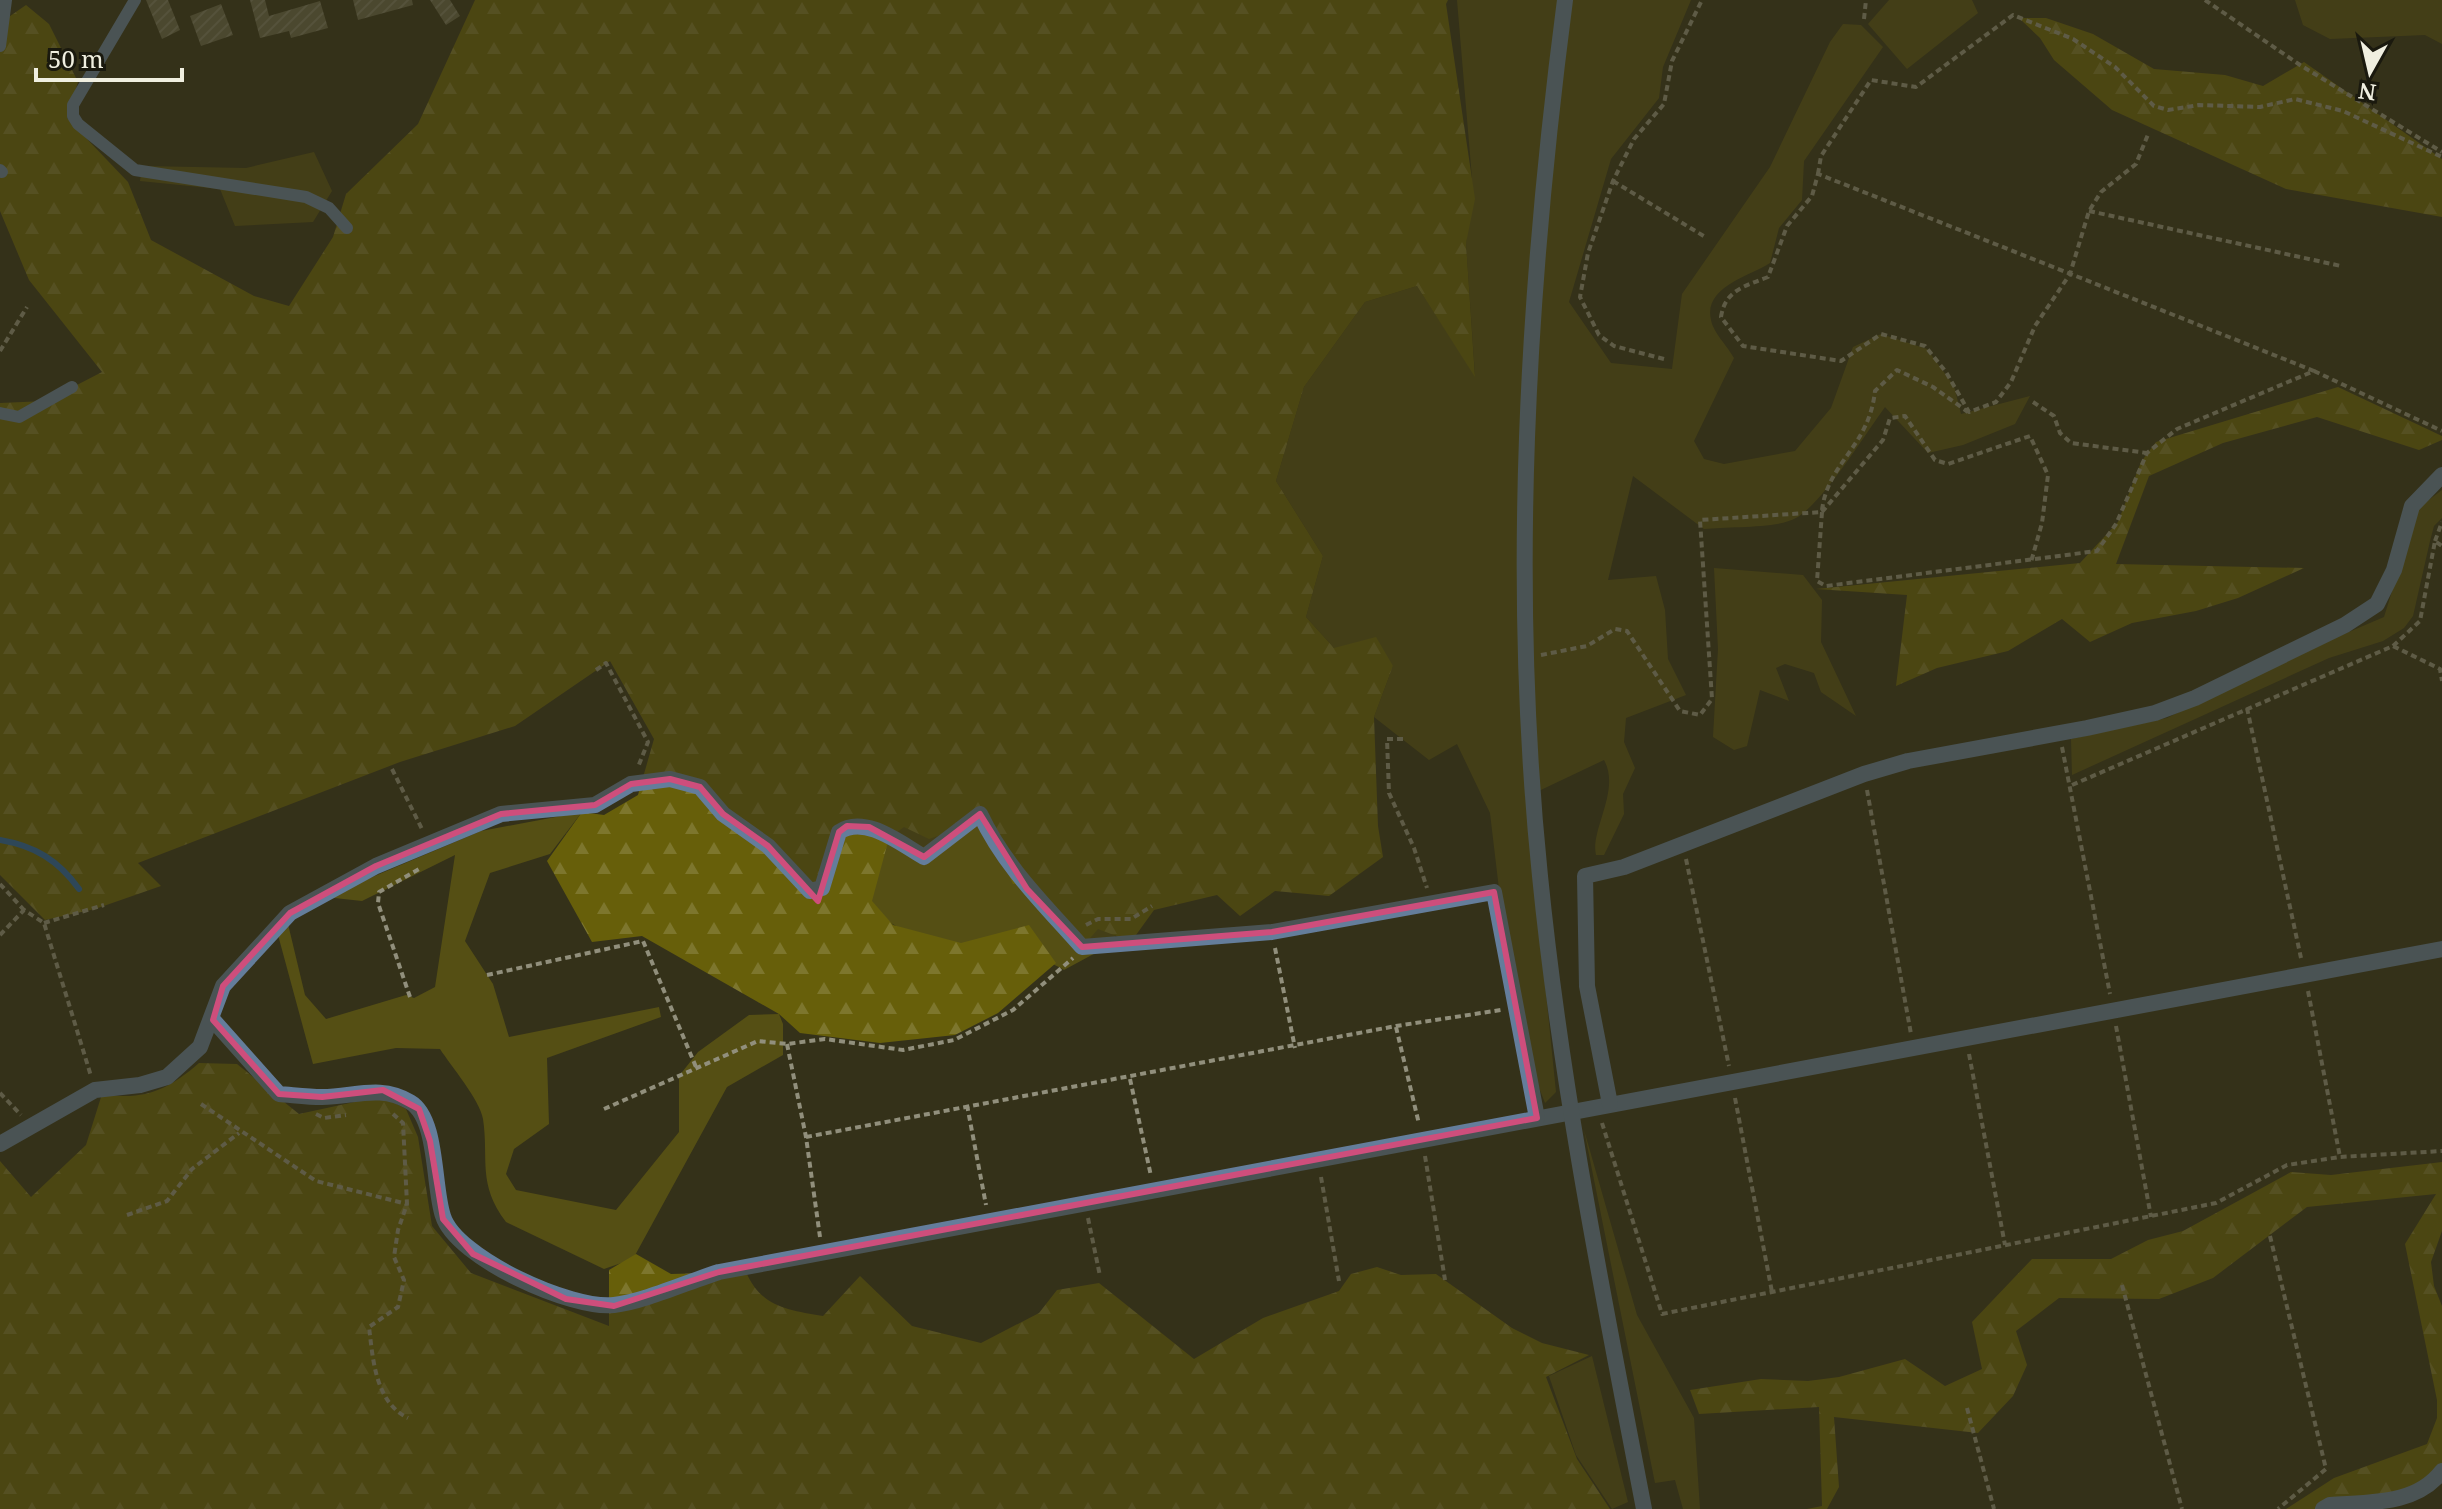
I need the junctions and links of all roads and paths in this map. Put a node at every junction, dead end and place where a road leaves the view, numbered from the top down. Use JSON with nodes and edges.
{"nodes":[{"id":1,"x":6,"y":0,"type":"edge"},
{"id":2,"x":135,"y":0,"type":"edge"},
{"id":3,"x":1565,"y":0,"type":"edge"},
{"id":4,"x":1702,"y":0,"type":"edge"},
{"id":5,"x":1866,"y":0,"type":"edge"},
{"id":6,"x":2205,"y":0,"type":"edge"},
{"id":7,"x":1864,"y":19,"type":"dead end"},
{"id":8,"x":0,"y":46,"type":"edge"},
{"id":9,"x":2149,"y":132,"type":"dead end"},
{"id":10,"x":2442,"y":155,"type":"edge"},
{"id":11,"x":1818,"y":174,"type":"junction"},
{"id":12,"x":1613,"y":181,"type":"junction"},
{"id":13,"x":2089,"y":211,"type":"junction"},
{"id":14,"x":347,"y":228,"type":"dead end"},
{"id":15,"x":1707,"y":238,"type":"dead end"},
{"id":16,"x":2341,"y":266,"type":"dead end"},
{"id":17,"x":2070,"y":274,"type":"junction"},
{"id":18,"x":27,"y":307,"type":"dead end"},
{"id":19,"x":0,"y":351,"type":"edge"},
{"id":20,"x":1664,"y":359,"type":"dead end"},
{"id":21,"x":2314,"y":371,"type":"junction"},
{"id":22,"x":72,"y":387,"type":"dead end"},
{"id":23,"x":2033,"y":402,"type":"dead end"},
{"id":24,"x":1969,"y":412,"type":"junction"},
{"id":25,"x":0,"y":413,"type":"edge"},
{"id":26,"x":2442,"y":431,"type":"edge"},
{"id":27,"x":2147,"y":453,"type":"junction"},
{"id":28,"x":2442,"y":475,"type":"edge"},
{"id":29,"x":1822,"y":512,"type":"junction"},
{"id":30,"x":2442,"y":522,"type":"edge"},
{"id":31,"x":2435,"y":541,"type":"junction"},
{"id":32,"x":2442,"y":546,"type":"edge"},
{"id":33,"x":2031,"y":562,"type":"junction"},
{"id":34,"x":2393,"y":646,"type":"junction"},
{"id":35,"x":1526,"y":657,"type":"junction"},
{"id":36,"x":596,"y":670,"type":"dead end"},
{"id":37,"x":2441,"y":670,"type":"edge"},
{"id":38,"x":2442,"y":681,"type":"edge"},
{"id":39,"x":2247,"y":708,"type":"junction"},
{"id":40,"x":2058,"y":733,"type":"junction"},
{"id":41,"x":1403,"y":739,"type":"dead end"},
{"id":42,"x":392,"y":769,"type":"dead end"},
{"id":43,"x":1864,"y":774,"type":"junction"},
{"id":44,"x":631,"y":784,"type":"junction"},
{"id":45,"x":2071,"y":785,"type":"junction"},
{"id":46,"x":428,"y":842,"type":"junction"},
{"id":47,"x":1683,"y":843,"type":"junction"},
{"id":48,"x":428,"y":864,"type":"dead end"},
{"id":49,"x":0,"y":884,"type":"edge"},
{"id":50,"x":1431,"y":902,"type":"junction"},
{"id":51,"x":104,"y":905,"type":"dead end"},
{"id":52,"x":1152,"y":906,"type":"dead end"},
{"id":53,"x":24,"y":910,"type":"junction"},
{"id":54,"x":44,"y":923,"type":"junction"},
{"id":55,"x":1069,"y":932,"type":"junction"},
{"id":56,"x":1272,"y":932,"type":"junction"},
{"id":57,"x":0,"y":935,"type":"edge"},
{"id":58,"x":1082,"y":947,"type":"junction"},
{"id":59,"x":2442,"y":949,"type":"edge"},
{"id":60,"x":2304,"y":974,"type":"junction"},
{"id":61,"x":487,"y":975,"type":"dead end"},
{"id":62,"x":410,"y":997,"type":"dead end"},
{"id":63,"x":1515,"y":1008,"type":"junction"},
{"id":64,"x":2113,"y":1011,"type":"junction"},
{"id":65,"x":213,"y":1020,"type":"junction"},
{"id":66,"x":1396,"y":1026,"type":"junction"},
{"id":67,"x":1966,"y":1039,"type":"junction"},
{"id":68,"x":787,"y":1044,"type":"junction"},
{"id":69,"x":1295,"y":1048,"type":"junction"},
{"id":70,"x":1914,"y":1048,"type":"junction"},
{"id":71,"x":696,"y":1067,"type":"junction"},
{"id":72,"x":1130,"y":1078,"type":"junction"},
{"id":73,"x":1732,"y":1081,"type":"junction"},
{"id":74,"x":95,"y":1090,"type":"junction"},
{"id":75,"x":0,"y":1093,"type":"edge"},
{"id":76,"x":201,"y":1104,"type":"dead end"},
{"id":77,"x":967,"y":1105,"type":"junction"},
{"id":78,"x":1603,"y":1105,"type":"junction"},
{"id":79,"x":387,"y":1109,"type":"dead end"},
{"id":80,"x":604,"y":1109,"type":"dead end"},
{"id":81,"x":1573,"y":1111,"type":"junction"},
{"id":82,"x":312,"y":1112,"type":"dead end"},
{"id":83,"x":355,"y":1113,"type":"dead end"},
{"id":84,"x":1537,"y":1118,"type":"junction"},
{"id":85,"x":30,"y":1124,"type":"junction"},
{"id":86,"x":239,"y":1133,"type":"junction"},
{"id":87,"x":806,"y":1137,"type":"junction"},
{"id":88,"x":1422,"y":1139,"type":"junction"},
{"id":89,"x":0,"y":1144,"type":"edge"},
{"id":90,"x":2442,"y":1151,"type":"edge"},
{"id":91,"x":2340,"y":1157,"type":"junction"},
{"id":92,"x":1318,"y":1159,"type":"junction"},
{"id":93,"x":1154,"y":1190,"type":"junction"},
{"id":94,"x":1085,"y":1203,"type":"junction"},
{"id":95,"x":407,"y":1204,"type":"junction"},
{"id":96,"x":127,"y":1215,"type":"dead end"},
{"id":97,"x":2151,"y":1217,"type":"junction"},
{"id":98,"x":989,"y":1219,"type":"junction"},
{"id":99,"x":2270,"y":1236,"type":"dead end"},
{"id":100,"x":2005,"y":1245,"type":"junction"},
{"id":101,"x":822,"y":1252,"type":"junction"},
{"id":102,"x":1100,"y":1276,"type":"dead end"},
{"id":103,"x":1445,"y":1280,"type":"dead end"},
{"id":104,"x":1339,"y":1281,"type":"dead end"},
{"id":105,"x":2122,"y":1285,"type":"dead end"},
{"id":106,"x":1772,"y":1292,"type":"junction"},
{"id":107,"x":1967,"y":1408,"type":"dead end"},
{"id":108,"x":408,"y":1418,"type":"dead end"},
{"id":109,"x":2442,"y":1471,"type":"edge"},
{"id":110,"x":1644,"y":1509,"type":"edge"},
{"id":111,"x":1994,"y":1509,"type":"edge"},
{"id":112,"x":2182,"y":1509,"type":"edge"},
{"id":113,"x":2278,"y":1509,"type":"edge"},
{"id":114,"x":2323,"y":1509,"type":"edge"}],
"edges":[{"from":1,"to":8,"type":"lane"},
{"from":2,"to":14,"type":"lane"},
{"from":3,"to":35,"type":"street"},
{"from":4,"to":12,"type":"path"},
{"from":5,"to":7,"type":"path"},
{"from":6,"to":10,"type":"path"},
{"from":9,"to":13,"type":"path"},
{"from":10,"to":11,"type":"path"},
{"from":11,"to":17,"type":"path"},
{"from":11,"to":24,"type":"path"},
{"from":12,"to":15,"type":"path"},
{"from":12,"to":20,"type":"path"},
{"from":13,"to":16,"type":"path"},
{"from":13,"to":17,"type":"path"},
{"from":17,"to":21,"type":"path"},
{"from":17,"to":24,"type":"path"},
{"from":18,"to":19,"type":"path"},
{"from":21,"to":26,"type":"path"},
{"from":21,"to":27,"type":"path"},
{"from":22,"to":25,"type":"lane"},
{"from":23,"to":27,"type":"path"},
{"from":24,"to":29,"type":"path"},
{"from":27,"to":33,"type":"path"},
{"from":28,"to":40,"type":"street"},
{"from":29,"to":33,"type":"path"},
{"from":29,"to":33,"type":"path"},
{"from":29,"to":35,"type":"path"},
{"from":30,"to":31,"type":"path"},
{"from":31,"to":32,"type":"path"},
{"from":31,"to":34,"type":"path"},
{"from":34,"to":37,"type":"path"},
{"from":34,"to":39,"type":"path"},
{"from":35,"to":81,"type":"street"},
{"from":36,"to":44,"type":"path"},
{"from":37,"to":38,"type":"path"},
{"from":39,"to":45,"type":"path"},
{"from":39,"to":60,"type":"path"},
{"from":40,"to":43,"type":"street"},
{"from":40,"to":45,"type":"path"},
{"from":41,"to":50,"type":"path"},
{"from":42,"to":46,"type":"path"},
{"from":43,"to":47,"type":"street"},
{"from":43,"to":70,"type":"path"},
{"from":44,"to":46,"type":"street"},
{"from":44,"to":55,"type":"street"},
{"from":45,"to":64,"type":"path"},
{"from":46,"to":65,"type":"street"},
{"from":47,"to":73,"type":"path"},
{"from":47,"to":78,"type":"street"},
{"from":48,"to":62,"type":"path"},
{"from":49,"to":53,"type":"path"},
{"from":50,"to":56,"type":"street"},
{"from":50,"to":63,"type":"street"},
{"from":51,"to":54,"type":"path"},
{"from":52,"to":55,"type":"path"},
{"from":53,"to":54,"type":"path"},
{"from":53,"to":57,"type":"path"},
{"from":54,"to":74,"type":"path"},
{"from":55,"to":58,"type":"street"},
{"from":56,"to":58,"type":"street"},
{"from":56,"to":69,"type":"path"},
{"from":58,"to":68,"type":"path"},
{"from":59,"to":60,"type":"street"},
{"from":60,"to":64,"type":"street"},
{"from":60,"to":91,"type":"path"},
{"from":61,"to":71,"type":"path"},
{"from":63,"to":66,"type":"path"},
{"from":63,"to":84,"type":"street"},
{"from":64,"to":67,"type":"street"},
{"from":64,"to":97,"type":"path"},
{"from":65,"to":74,"type":"street"},
{"from":65,"to":101,"type":"street"},
{"from":66,"to":69,"type":"path"},
{"from":66,"to":88,"type":"path"},
{"from":67,"to":70,"type":"street"},
{"from":67,"to":100,"type":"path"},
{"from":68,"to":71,"type":"path"},
{"from":68,"to":87,"type":"path"},
{"from":69,"to":72,"type":"path"},
{"from":70,"to":73,"type":"street"},
{"from":71,"to":80,"type":"path"},
{"from":72,"to":77,"type":"path"},
{"from":72,"to":93,"type":"path"},
{"from":73,"to":78,"type":"street"},
{"from":73,"to":106,"type":"path"},
{"from":74,"to":85,"type":"street"},
{"from":75,"to":85,"type":"path"},
{"from":76,"to":86,"type":"path"},
{"from":77,"to":87,"type":"path"},
{"from":77,"to":98,"type":"path"},
{"from":78,"to":81,"type":"street"},
{"from":78,"to":106,"type":"path"},
{"from":79,"to":95,"type":"path"},
{"from":81,"to":84,"type":"street"},
{"from":81,"to":110,"type":"street"},
{"from":82,"to":83,"type":"path"},
{"from":84,"to":88,"type":"street"},
{"from":85,"to":89,"type":"street"},
{"from":86,"to":95,"type":"path"},
{"from":86,"to":96,"type":"path"},
{"from":87,"to":101,"type":"path"},
{"from":88,"to":92,"type":"street"},
{"from":88,"to":103,"type":"path"},
{"from":90,"to":91,"type":"path"},
{"from":91,"to":97,"type":"path"},
{"from":92,"to":93,"type":"street"},
{"from":92,"to":104,"type":"path"},
{"from":93,"to":94,"type":"street"},
{"from":94,"to":98,"type":"street"},
{"from":94,"to":102,"type":"path"},
{"from":95,"to":108,"type":"path"},
{"from":97,"to":100,"type":"path"},
{"from":98,"to":101,"type":"street"},
{"from":99,"to":113,"type":"path"},
{"from":100,"to":106,"type":"path"},
{"from":105,"to":112,"type":"path"},
{"from":107,"to":111,"type":"path"},
{"from":109,"to":114,"type":"street"}]}
